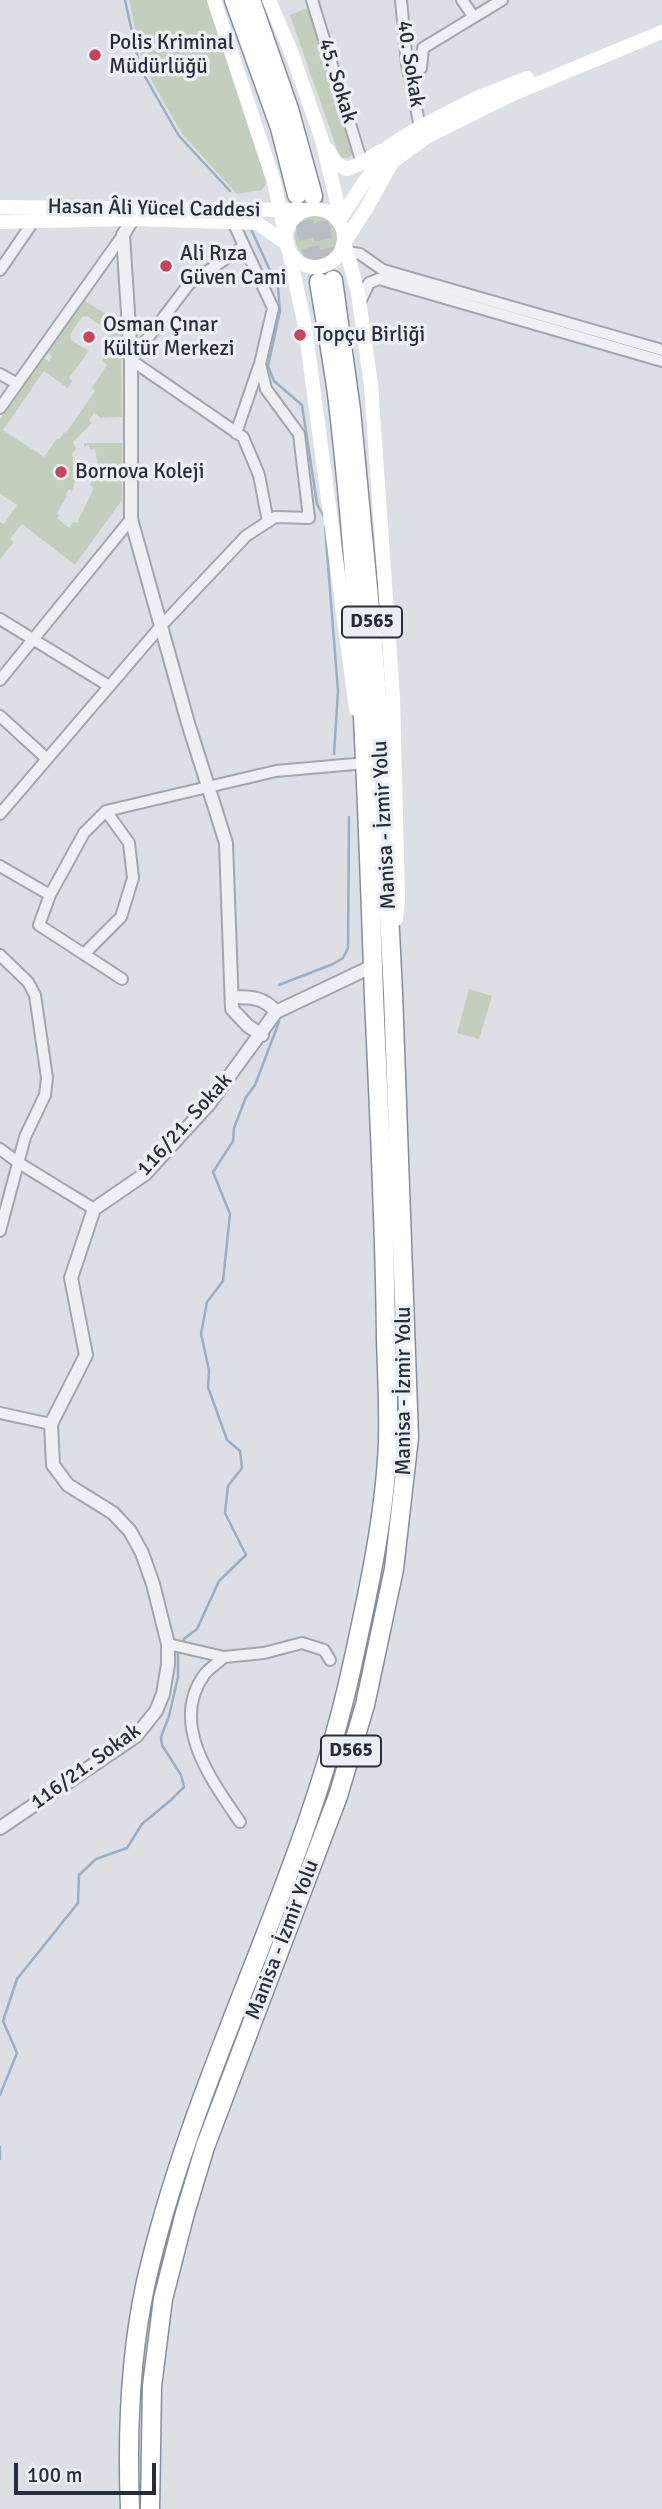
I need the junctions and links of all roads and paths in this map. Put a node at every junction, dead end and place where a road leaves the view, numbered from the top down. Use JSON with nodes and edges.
{"nodes":[{"id":1,"x":214,"y":0,"type":"edge"},
{"id":2,"x":234,"y":0,"type":"edge"},
{"id":3,"x":251,"y":0,"type":"edge"},
{"id":4,"x":269,"y":0,"type":"edge"},
{"id":5,"x":312,"y":0,"type":"edge"},
{"id":6,"x":401,"y":0,"type":"edge"},
{"id":7,"x":461,"y":0,"type":"edge"},
{"id":8,"x":502,"y":0,"type":"edge"},
{"id":9,"x":473,"y":16,"type":"junction"},
{"id":10,"x":662,"y":25,"type":"edge"},
{"id":11,"x":662,"y":32,"type":"edge"},
{"id":12,"x":409,"y":71,"type":"junction"},
{"id":13,"x":420,"y":127,"type":"junction"},
{"id":14,"x":322,"y":140,"type":"junction"},
{"id":15,"x":388,"y":147,"type":"junction"},
{"id":16,"x":362,"y":163,"type":"junction"},
{"id":17,"x":306,"y":200,"type":"junction"},
{"id":18,"x":0,"y":207,"type":"edge"},
{"id":19,"x":281,"y":211,"type":"junction"},
{"id":20,"x":136,"y":213,"type":"junction"},
{"id":21,"x":339,"y":220,"type":"junction"},
{"id":22,"x":0,"y":222,"type":"edge"},
{"id":23,"x":33,"y":222,"type":"junction"},
{"id":24,"x":233,"y":222,"type":"junction"},
{"id":25,"x":123,"y":235,"type":"junction"},
{"id":26,"x":286,"y":243,"type":"junction"},
{"id":27,"x":244,"y":246,"type":"junction"},
{"id":28,"x":346,"y":246,"type":"junction"},
{"id":29,"x":0,"y":270,"type":"edge"},
{"id":30,"x":359,"y":304,"type":"junction"},
{"id":31,"x":662,"y":350,"type":"edge"},
{"id":32,"x":131,"y":360,"type":"junction"},
{"id":33,"x":662,"y":360,"type":"edge"},
{"id":34,"x":260,"y":364,"type":"junction"},
{"id":35,"x":0,"y":374,"type":"edge"},
{"id":36,"x":16,"y":383,"type":"junction"},
{"id":37,"x":0,"y":408,"type":"edge"},
{"id":38,"x":236,"y":433,"type":"junction"},
{"id":39,"x":131,"y":519,"type":"junction"},
{"id":40,"x":268,"y":522,"type":"junction"},
{"id":41,"x":0,"y":619,"type":"edge"},
{"id":42,"x":161,"y":626,"type":"junction"},
{"id":43,"x":33,"y":639,"type":"junction"},
{"id":44,"x":0,"y":680,"type":"edge"},
{"id":45,"x":109,"y":686,"type":"junction"},
{"id":46,"x":0,"y":716,"type":"edge"},
{"id":47,"x":47,"y":759,"type":"junction"},
{"id":48,"x":365,"y":759,"type":"junction"},
{"id":49,"x":207,"y":788,"type":"junction"},
{"id":50,"x":106,"y":811,"type":"junction"},
{"id":51,"x":0,"y":814,"type":"edge"},
{"id":52,"x":0,"y":866,"type":"edge"},
{"id":53,"x":50,"y":895,"type":"junction"},
{"id":54,"x":85,"y":954,"type":"junction"},
{"id":55,"x":0,"y":955,"type":"edge"},
{"id":56,"x":373,"y":965,"type":"junction"},
{"id":57,"x":392,"y":967,"type":"junction"},
{"id":58,"x":122,"y":979,"type":"dead end"},
{"id":59,"x":233,"y":997,"type":"junction"},
{"id":60,"x":276,"y":1012,"type":"junction"},
{"id":61,"x":262,"y":1035,"type":"junction"},
{"id":62,"x":0,"y":1149,"type":"edge"},
{"id":63,"x":19,"y":1163,"type":"junction"},
{"id":64,"x":4,"y":1204,"type":"edge"},
{"id":65,"x":94,"y":1209,"type":"junction"},
{"id":66,"x":0,"y":1231,"type":"edge"},
{"id":67,"x":0,"y":1413,"type":"edge"},
{"id":68,"x":51,"y":1424,"type":"junction"},
{"id":69,"x":168,"y":1644,"type":"junction"},
{"id":70,"x":224,"y":1657,"type":"junction"},
{"id":71,"x":330,"y":1660,"type":"dead end"},
{"id":72,"x":240,"y":1822,"type":"dead end"},
{"id":73,"x":0,"y":1828,"type":"edge"},
{"id":74,"x":130,"y":2509,"type":"edge"},
{"id":75,"x":150,"y":2509,"type":"edge"}],
"edges":[{"from":1,"to":19,"type":"main road"},
{"from":2,"to":17,"type":"highway"},
{"from":3,"to":17,"type":"highway"},
{"from":4,"to":14,"type":"main road"},
{"from":5,"to":16,"type":"street","name":"45. Sokak"},
{"from":6,"to":12,"type":"street","name":"40. Sokak"},
{"from":7,"to":9,"type":"street"},
{"from":8,"to":9,"type":"street"},
{"from":9,"to":12,"type":"street"},
{"from":10,"to":13,"type":"main road"},
{"from":11,"to":28,"type":"main road"},
{"from":12,"to":13,"type":"street","name":"40. Sokak"},
{"from":13,"to":15,"type":"main road"},
{"from":14,"to":16,"type":"main road"},
{"from":14,"to":21,"type":"main road"},
{"from":15,"to":16,"type":"main road"},
{"from":15,"to":21,"type":"main road"},
{"from":17,"to":19,"type":"main road","name":"Hasan Âli Yücel Caddesi"},
{"from":17,"to":21,"type":"main road"},
{"from":17,"to":26,"type":"main road"},
{"from":18,"to":20,"type":"main road","name":"Hasan Âli Yücel Caddesi"},
{"from":19,"to":20,"type":"main road","name":"Hasan Âli Yücel Caddesi"},
{"from":19,"to":26,"type":"main road"},
{"from":20,"to":23,"type":"main road","name":"Hasan Âli Yücel Caddesi"},
{"from":20,"to":24,"type":"main road","name":"Hasan Âli Yücel Caddesi"},
{"from":20,"to":25,"type":"street"},
{"from":21,"to":28,"type":"main road"},
{"from":22,"to":23,"type":"main road","name":"Hasan Âli Yücel Caddesi"},
{"from":23,"to":29,"type":"street"},
{"from":24,"to":26,"type":"main road","name":"Hasan Âli Yücel Caddesi"},
{"from":24,"to":27,"type":"street"},
{"from":25,"to":32,"type":"street"},
{"from":25,"to":36,"type":"street"},
{"from":26,"to":28,"type":"main road"},
{"from":26,"to":48,"type":"main road"},
{"from":27,"to":32,"type":"street"},
{"from":27,"to":34,"type":"street"},
{"from":28,"to":30,"type":"main road"},
{"from":28,"to":31,"type":"street"},
{"from":30,"to":33,"type":"street"},
{"from":30,"to":57,"type":"main road"},
{"from":32,"to":38,"type":"street"},
{"from":32,"to":39,"type":"street"},
{"from":34,"to":38,"type":"street"},
{"from":34,"to":40,"type":"street"},
{"from":35,"to":36,"type":"street"},
{"from":36,"to":37,"type":"street"},
{"from":38,"to":40,"type":"street"},
{"from":39,"to":42,"type":"street"},
{"from":39,"to":43,"type":"street"},
{"from":40,"to":42,"type":"street"},
{"from":41,"to":43,"type":"street"},
{"from":42,"to":45,"type":"street"},
{"from":42,"to":49,"type":"street"},
{"from":43,"to":44,"type":"street"},
{"from":43,"to":45,"type":"street"},
{"from":45,"to":47,"type":"street"},
{"from":46,"to":47,"type":"street"},
{"from":47,"to":51,"type":"street"},
{"from":48,"to":49,"type":"street"},
{"from":48,"to":56,"type":"highway","name":"Manisa - İzmir Yolu","number":"D565"},
{"from":48,"to":57,"type":"highway","name":"Manisa - İzmir Yolu","number":"D565"},
{"from":49,"to":50,"type":"street"},
{"from":49,"to":59,"type":"street"},
{"from":50,"to":53,"type":"street"},
{"from":50,"to":54,"type":"street"},
{"from":52,"to":53,"type":"street"},
{"from":53,"to":54,"type":"street"},
{"from":54,"to":58,"type":"street"},
{"from":55,"to":63,"type":"street"},
{"from":56,"to":60,"type":"street"},
{"from":56,"to":74,"type":"highway","name":"Manisa - İzmir Yolu","number":"D565"},
{"from":57,"to":75,"type":"highway","name":"Manisa - İzmir Yolu","number":"D565"},
{"from":59,"to":60,"type":"street"},
{"from":59,"to":61,"type":"street"},
{"from":60,"to":61,"type":"street","name":"116/21. Sokak"},
{"from":61,"to":65,"type":"street","name":"116/21. Sokak"},
{"from":62,"to":63,"type":"street"},
{"from":63,"to":64,"type":"street"},
{"from":63,"to":65,"type":"street"},
{"from":64,"to":66,"type":"street"},
{"from":65,"to":68,"type":"street","name":"116/21. Sokak"},
{"from":67,"to":68,"type":"street"},
{"from":68,"to":69,"type":"street","name":"116/21. Sokak"},
{"from":69,"to":70,"type":"street"},
{"from":69,"to":73,"type":"street","name":"116/21. Sokak"},
{"from":70,"to":71,"type":"street"},
{"from":70,"to":72,"type":"street"}]}
